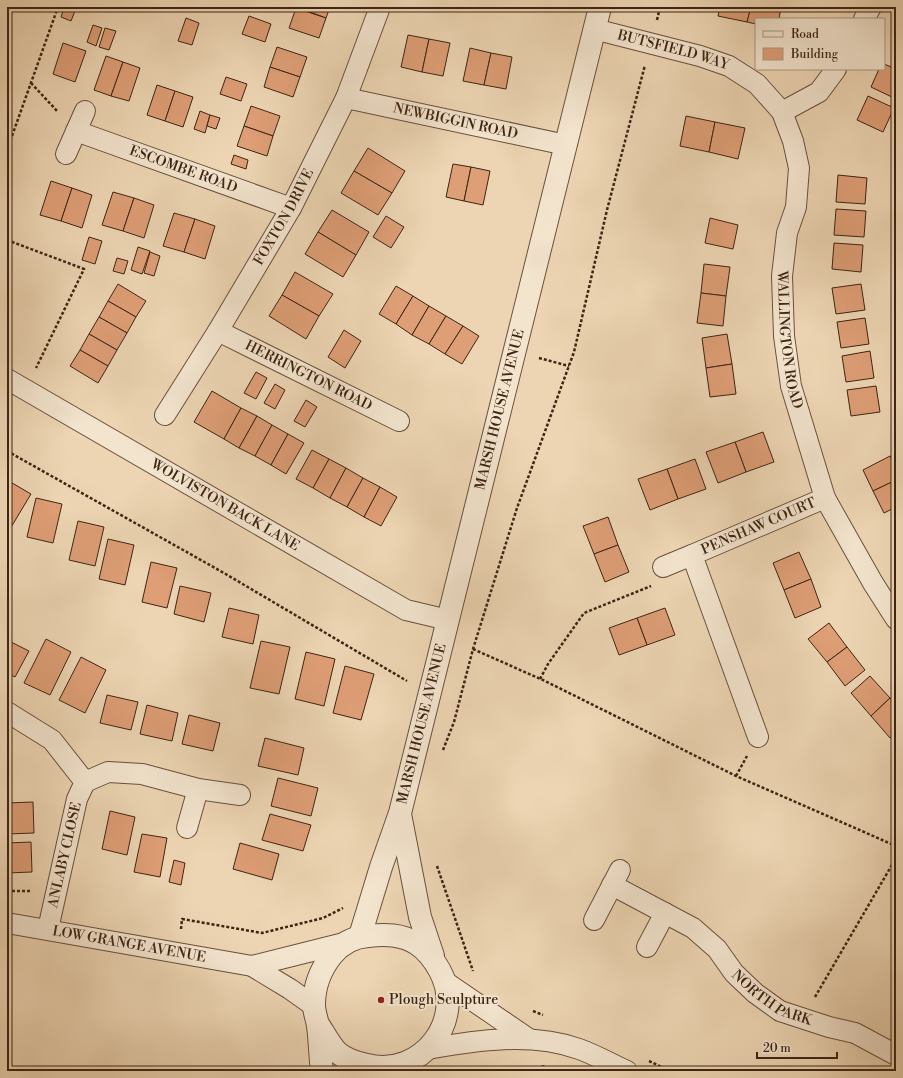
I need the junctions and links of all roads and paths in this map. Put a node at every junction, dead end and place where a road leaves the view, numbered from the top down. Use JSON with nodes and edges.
{"nodes":[{"id":1,"x":58,"y":7,"type":"edge"},
{"id":2,"x":380,"y":7,"type":"edge"},
{"id":3,"x":600,"y":7,"type":"edge"},
{"id":4,"x":871,"y":7,"type":"edge"},
{"id":5,"x":865,"y":18,"type":"edge"},
{"id":6,"x":594,"y":29,"type":"junction"},
{"id":7,"x":835,"y":70,"type":"edge"},
{"id":8,"x":642,"y":80,"type":"dead end"},
{"id":9,"x":31,"y":83,"type":"junction"},
{"id":10,"x":346,"y":98,"type":"junction"},
{"id":11,"x":85,"y":111,"type":"dead end"},
{"id":12,"x":782,"y":112,"type":"junction"},
{"id":13,"x":76,"y":131,"type":"junction"},
{"id":14,"x":566,"y":145,"type":"junction"},
{"id":15,"x":7,"y":150,"type":"edge"},
{"id":16,"x":66,"y":154,"type":"dead end"},
{"id":17,"x":291,"y":208,"type":"junction"},
{"id":18,"x":7,"y":240,"type":"edge"},
{"id":19,"x":218,"y":331,"type":"junction"},
{"id":20,"x":7,"y":379,"type":"edge"},
{"id":21,"x":26,"y":390,"type":"junction"},
{"id":22,"x":165,"y":415,"type":"dead end"},
{"id":23,"x":399,"y":421,"type":"dead end"},
{"id":24,"x":7,"y":451,"type":"edge"},
{"id":25,"x":825,"y":498,"type":"junction"},
{"id":26,"x":692,"y":555,"type":"junction"},
{"id":27,"x":663,"y":567,"type":"joint"},
{"id":28,"x":896,"y":619,"type":"edge"},
{"id":29,"x":448,"y":620,"type":"junction"},
{"id":30,"x":473,"y":649,"type":"junction"},
{"id":31,"x":540,"y":679,"type":"junction"},
{"id":32,"x":430,"y":688,"type":"junction"},
{"id":33,"x":7,"y":712,"type":"edge"},
{"id":34,"x":454,"y":722,"type":"dead end"},
{"id":35,"x":758,"y":737,"type":"dead end"},
{"id":36,"x":85,"y":782,"type":"junction"},
{"id":37,"x":198,"y":789,"type":"junction"},
{"id":38,"x":240,"y":795,"type":"dead end"},
{"id":39,"x":400,"y":812,"type":"junction"},
{"id":40,"x":187,"y":828,"type":"dead end"},
{"id":41,"x":896,"y":846,"type":"edge"},
{"id":42,"x":896,"y":858,"type":"edge"},
{"id":43,"x":435,"y":860,"type":"dead end"},
{"id":44,"x":347,"y":905,"type":"dead end"},
{"id":45,"x":665,"y":913,"type":"junction"},
{"id":46,"x":594,"y":920,"type":"dead end"},
{"id":47,"x":7,"y":923,"type":"edge"},
{"id":48,"x":48,"y":929,"type":"junction"},
{"id":49,"x":262,"y":933,"type":"dead end"},
{"id":50,"x":354,"y":939,"type":"junction"},
{"id":51,"x":647,"y":947,"type":"dead end"},
{"id":52,"x":432,"y":956,"type":"junction"},
{"id":53,"x":252,"y":966,"type":"junction"},
{"id":54,"x":473,"y":972,"type":"dead end"},
{"id":55,"x":447,"y":983,"type":"junction"},
{"id":56,"x":526,"y":1008,"type":"dead end"},
{"id":57,"x":316,"y":1015,"type":"junction"},
{"id":58,"x":546,"y":1017,"type":"dead end"},
{"id":59,"x":803,"y":1019,"type":"junction"},
{"id":60,"x":529,"y":1039,"type":"junction"},
{"id":61,"x":428,"y":1049,"type":"junction"},
{"id":62,"x":896,"y":1054,"type":"edge"},
{"id":63,"x":407,"y":1066,"type":"edge"},
{"id":64,"x":549,"y":1066,"type":"dead end"},
{"id":65,"x":322,"y":1071,"type":"edge"},
{"id":66,"x":522,"y":1071,"type":"edge"},
{"id":67,"x":627,"y":1071,"type":"edge"}],
"edges":[{"from":1,"to":9,"type":"path"},
{"from":2,"to":10,"type":"street","name":"FOXTON DRIVE"},
{"from":3,"to":6,"type":"street","name":"MARSH HOUSE AVENUE"},
{"from":4,"to":5,"type":"street"},
{"from":6,"to":12,"type":"street","name":"BUTSFIELD WAY"},
{"from":6,"to":14,"type":"street","name":"MARSH HOUSE AVENUE"},
{"from":7,"to":12,"type":"street"},
{"from":8,"to":30,"type":"path"},
{"from":9,"to":13,"type":"path"},
{"from":9,"to":15,"type":"path"},
{"from":10,"to":14,"type":"street","name":"NEWBIGGIN ROAD"},
{"from":10,"to":17,"type":"street","name":"FOXTON DRIVE"},
{"from":11,"to":13,"type":"street"},
{"from":12,"to":25,"type":"street","name":"WALLINGTON ROAD"},
{"from":13,"to":16,"type":"street"},
{"from":13,"to":17,"type":"street","name":"ESCOMBE ROAD"},
{"from":14,"to":29,"type":"street","name":"MARSH HOUSE AVENUE"},
{"from":17,"to":19,"type":"street","name":"FOXTON DRIVE"},
{"from":18,"to":21,"type":"path"},
{"from":19,"to":22,"type":"street","name":"FOXTON DRIVE"},
{"from":19,"to":23,"type":"street","name":"HERRINGTON ROAD"},
{"from":20,"to":21,"type":"street","name":"WOLVISTON BACK LANE"},
{"from":21,"to":29,"type":"street","name":"WOLVISTON BACK LANE"},
{"from":24,"to":32,"type":"path"},
{"from":25,"to":26,"type":"street","name":"PENSHAW COURT"},
{"from":25,"to":28,"type":"street","name":"WALLINGTON ROAD"},
{"from":26,"to":27,"type":"street","name":"PENSHAW COURT"},
{"from":26,"to":35,"type":"street","name":"PENSHAW COURT"},
{"from":27,"to":31,"type":"path"},
{"from":29,"to":32,"type":"street","name":"MARSH HOUSE AVENUE"},
{"from":30,"to":31,"type":"path"},
{"from":30,"to":34,"type":"path"},
{"from":31,"to":41,"type":"path"},
{"from":32,"to":39,"type":"street","name":"MARSH HOUSE AVENUE"},
{"from":33,"to":36,"type":"street"},
{"from":36,"to":37,"type":"street"},
{"from":36,"to":48,"type":"street","name":"ANLABY CLOSE"},
{"from":37,"to":38,"type":"street"},
{"from":37,"to":40,"type":"street"},
{"from":39,"to":50,"type":"street","name":"MARSH HOUSE AVENUE"},
{"from":39,"to":52,"type":"street","name":"MARSH HOUSE AVENUE"},
{"from":42,"to":59,"type":"path"},
{"from":43,"to":54,"type":"path"},
{"from":44,"to":49,"type":"path"},
{"from":45,"to":46,"type":"street","name":"NORTH PARK"},
{"from":45,"to":51,"type":"street"},
{"from":45,"to":59,"type":"street","name":"NORTH PARK"},
{"from":47,"to":48,"type":"street","name":"LOW GRANGE AVENUE"},
{"from":48,"to":53,"type":"street","name":"LOW GRANGE AVENUE"},
{"from":50,"to":52,"type":"street","name":"MARSH HOUSE AVENUE"},
{"from":50,"to":53,"type":"street","name":"LOW GRANGE AVENUE"},
{"from":50,"to":57,"type":"street"},
{"from":52,"to":55,"type":"street","name":"MARSH HOUSE AVENUE"},
{"from":53,"to":57,"type":"street","name":"LOW GRANGE AVENUE"},
{"from":55,"to":60,"type":"street"},
{"from":55,"to":61,"type":"street","name":"MARSH HOUSE AVENUE"},
{"from":56,"to":58,"type":"path"},
{"from":57,"to":63,"type":"street","name":"MARSH HOUSE AVENUE"},
{"from":57,"to":65,"type":"street"},
{"from":59,"to":62,"type":"street","name":"NORTH PARK"},
{"from":60,"to":61,"type":"street"},
{"from":60,"to":67,"type":"street"},
{"from":61,"to":63,"type":"street","name":"MARSH HOUSE AVENUE"},
{"from":64,"to":66,"type":"path"}]}
